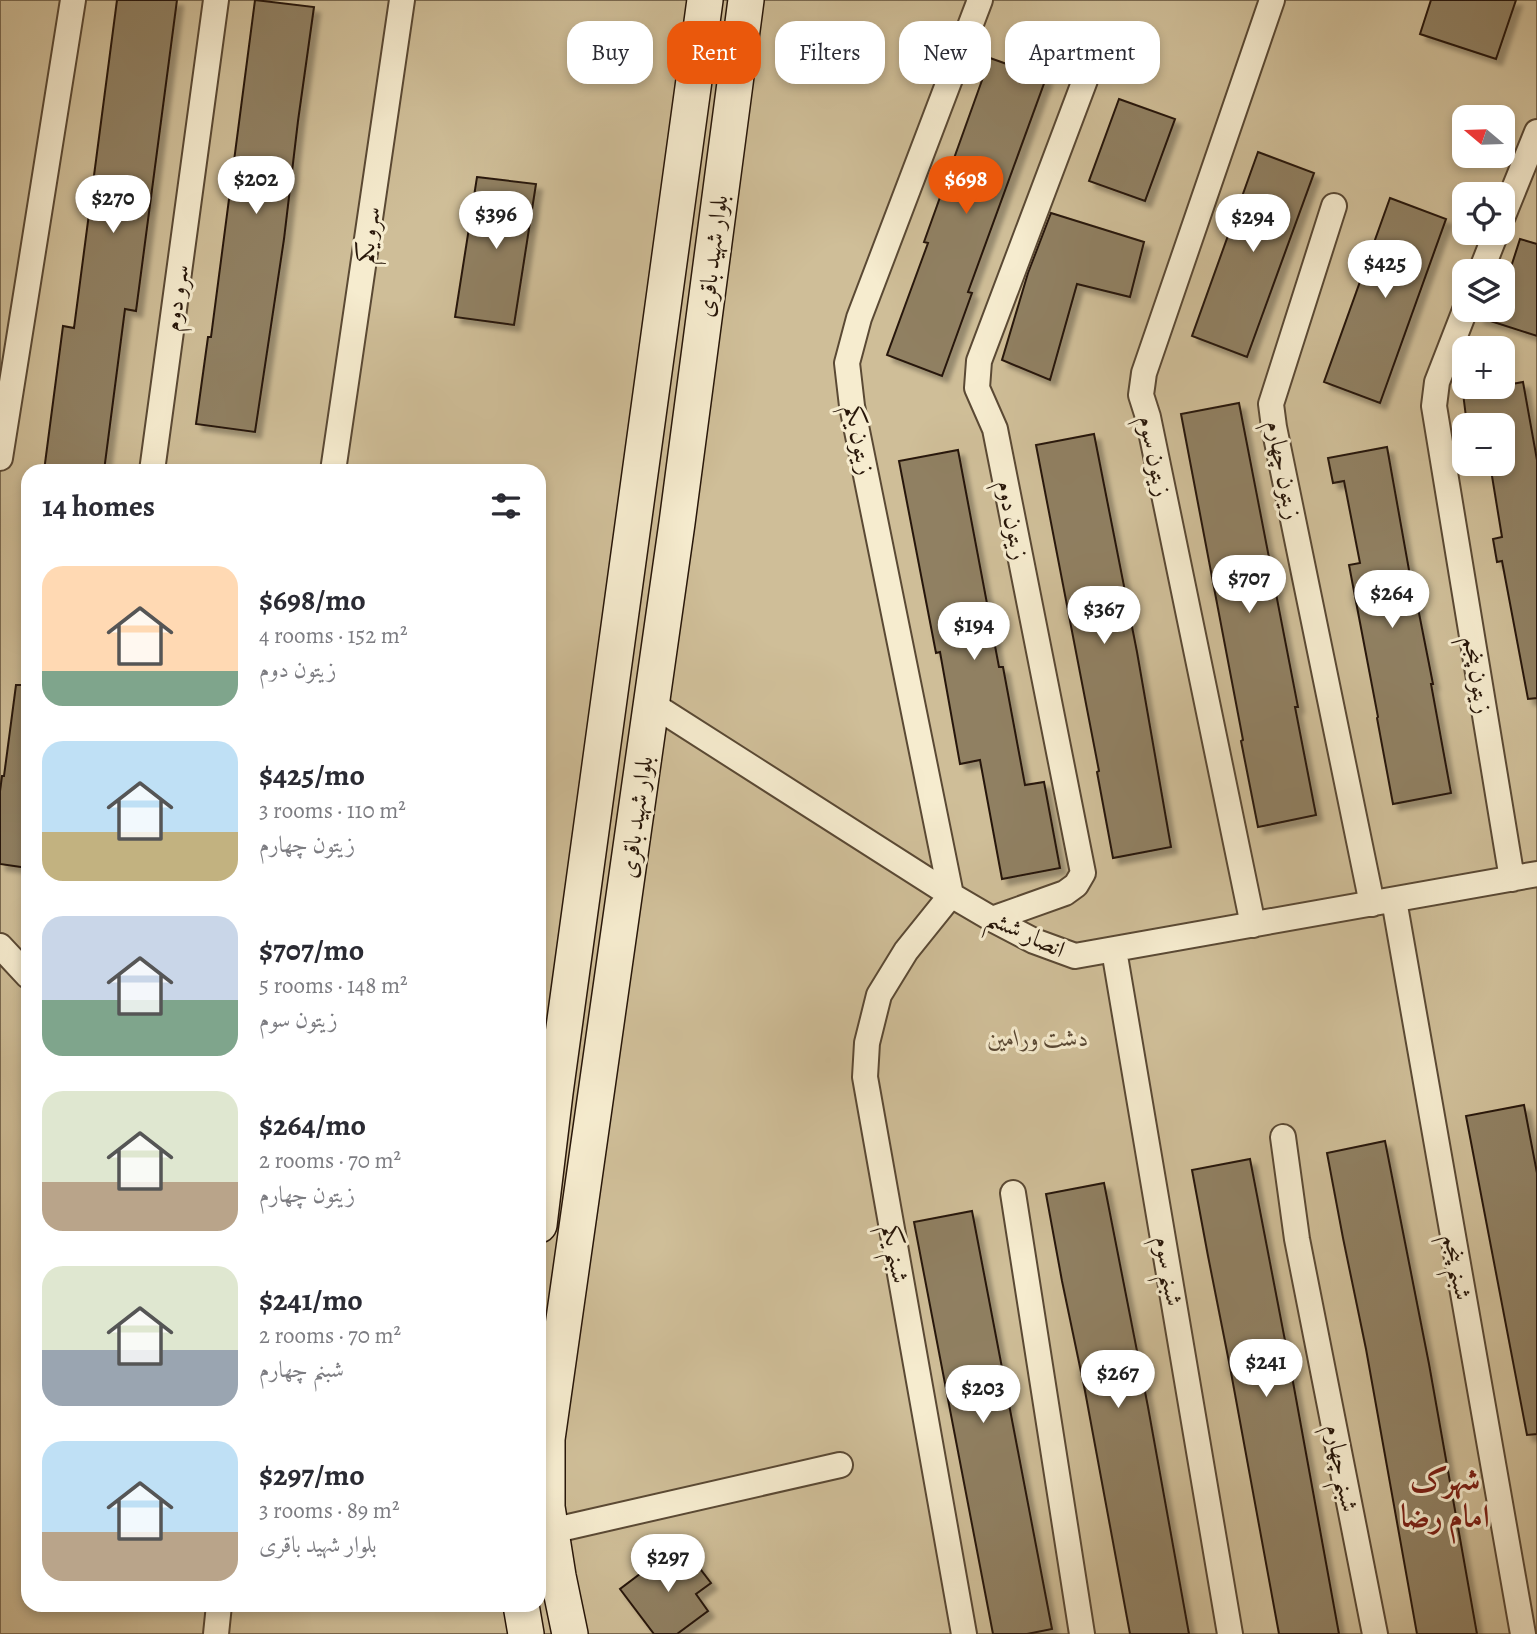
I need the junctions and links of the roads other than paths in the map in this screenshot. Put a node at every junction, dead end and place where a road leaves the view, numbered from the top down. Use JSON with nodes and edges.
{"nodes":[{"id":1,"x":73,"y":0,"type":"edge"},
{"id":2,"x":216,"y":0,"type":"edge"},
{"id":3,"x":402,"y":0,"type":"edge"},
{"id":4,"x":705,"y":0,"type":"edge"},
{"id":5,"x":746,"y":0,"type":"edge"},
{"id":6,"x":980,"y":0,"type":"edge"},
{"id":7,"x":1272,"y":0,"type":"edge"},
{"id":8,"x":1083,"y":84,"type":"edge"},
{"id":9,"x":1537,"y":132,"type":"edge"},
{"id":10,"x":1515,"y":186,"type":"edge"},
{"id":11,"x":1334,"y":206,"type":"dead end"},
{"id":12,"x":1460,"y":322,"type":"edge"},
{"id":13,"x":0,"y":458,"type":"edge"},
{"id":14,"x":153,"y":464,"type":"edge"},
{"id":15,"x":334,"y":464,"type":"edge"},
{"id":16,"x":610,"y":694,"type":"junction"},
{"id":17,"x":652,"y":704,"type":"junction"},
{"id":18,"x":1537,"y":874,"type":"edge"},
{"id":19,"x":1512,"y":879,"type":"junction"},
{"id":20,"x":951,"y":895,"type":"junction"},
{"id":21,"x":1383,"y":902,"type":"junction"},
{"id":22,"x":992,"y":919,"type":"junction"},
{"id":23,"x":1253,"y":925,"type":"junction"},
{"id":24,"x":0,"y":946,"type":"edge"},
{"id":25,"x":1114,"y":950,"type":"junction"},
{"id":26,"x":21,"y":968,"type":"edge"},
{"id":27,"x":1283,"y":1137,"type":"dead end"},
{"id":28,"x":546,"y":1167,"type":"edge"},
{"id":29,"x":1013,"y":1193,"type":"dead end"},
{"id":30,"x":840,"y":1465,"type":"dead end"},
{"id":31,"x":551,"y":1531,"type":"junction"},
{"id":32,"x":218,"y":1612,"type":"edge"},
{"id":33,"x":522,"y":1612,"type":"edge"},
{"id":34,"x":216,"y":1634,"type":"edge"},
{"id":35,"x":526,"y":1634,"type":"edge"},
{"id":36,"x":570,"y":1634,"type":"edge"},
{"id":37,"x":964,"y":1634,"type":"edge"},
{"id":38,"x":1082,"y":1634,"type":"edge"},
{"id":39,"x":1230,"y":1634,"type":"edge"},
{"id":40,"x":1375,"y":1634,"type":"edge"},
{"id":41,"x":1523,"y":1634,"type":"edge"}],
"edges":[{"from":1,"to":13,"type":"street"},
{"from":2,"to":14,"type":"street","name":"سرو دوم"},
{"from":3,"to":15,"type":"street","name":"سرو یکم"},
{"from":4,"to":16,"type":"street","name":"بلوار شهید باقری"},
{"from":5,"to":17,"type":"street","name":"بلوار شهید باقری"},
{"from":6,"to":20,"type":"street","name":"زیتون یکم"},
{"from":7,"to":23,"type":"street","name":"زیتون سوم"},
{"from":8,"to":22,"type":"street","name":"زیتون دوم"},
{"from":9,"to":10,"type":"street"},
{"from":11,"to":21,"type":"street","name":"زیتون چهارم"},
{"from":12,"to":19,"type":"street","name":"زیتون پنجم"},
{"from":16,"to":17,"type":"street"},
{"from":16,"to":28,"type":"street","name":"بلوار شهید باقری"},
{"from":17,"to":20,"type":"street","name":"انصار ششم"},
{"from":17,"to":31,"type":"street","name":"بلوار شهید باقری"},
{"from":18,"to":19,"type":"street","name":"انصار ششم"},
{"from":19,"to":21,"type":"street","name":"انصار ششم"},
{"from":20,"to":22,"type":"street","name":"انصار ششم"},
{"from":20,"to":37,"type":"street","name":"شبنم یکم"},
{"from":21,"to":23,"type":"street","name":"انصار ششم"},
{"from":21,"to":41,"type":"street","name":"شبنم پنجم"},
{"from":22,"to":25,"type":"street","name":"انصار ششم"},
{"from":23,"to":25,"type":"street","name":"انصار ششم"},
{"from":24,"to":26,"type":"street"},
{"from":25,"to":39,"type":"street","name":"شبنم سوم"},
{"from":27,"to":40,"type":"street","name":"شبنم چهارم"},
{"from":29,"to":38,"type":"street"},
{"from":30,"to":31,"type":"street"},
{"from":31,"to":36,"type":"street","name":"بلوار شهید باقری"},
{"from":32,"to":34,"type":"street"},
{"from":33,"to":35,"type":"street"}]}
